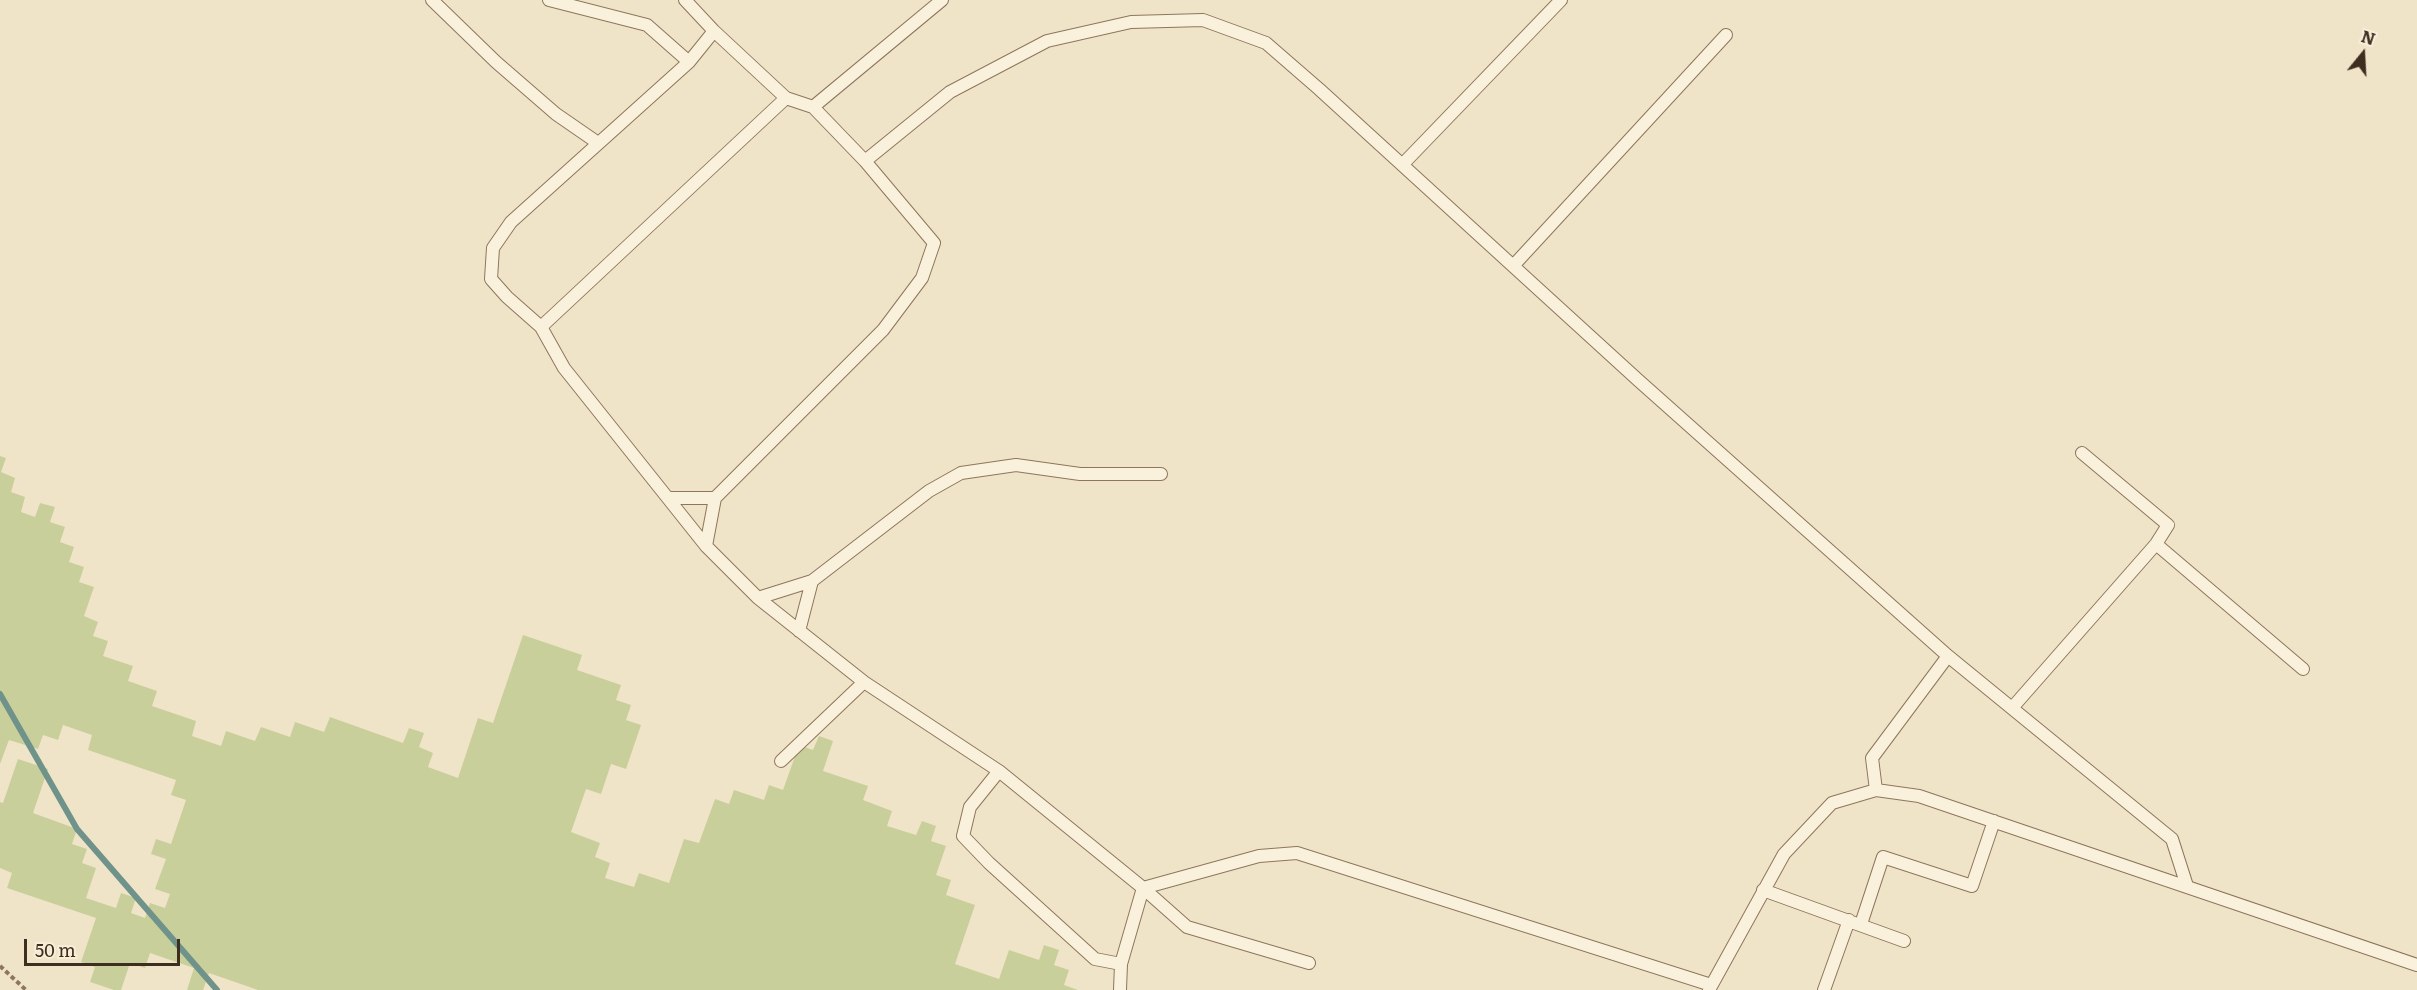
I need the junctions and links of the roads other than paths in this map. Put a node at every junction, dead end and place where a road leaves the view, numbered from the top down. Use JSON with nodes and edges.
{"nodes":[{"id":1,"x":432,"y":0,"type":"edge"},
{"id":2,"x":549,"y":0,"type":"edge"},
{"id":3,"x":685,"y":0,"type":"edge"},
{"id":4,"x":942,"y":0,"type":"edge"},
{"id":5,"x":1561,"y":0,"type":"edge"},
{"id":6,"x":714,"y":31,"type":"junction"},
{"id":7,"x":1726,"y":35,"type":"dead end"},
{"id":8,"x":689,"y":62,"type":"junction"},
{"id":9,"x":786,"y":98,"type":"junction"},
{"id":10,"x":813,"y":107,"type":"junction"},
{"id":11,"x":597,"y":144,"type":"junction"},
{"id":12,"x":865,"y":161,"type":"junction"},
{"id":13,"x":1402,"y":165,"type":"junction"},
{"id":14,"x":1513,"y":266,"type":"junction"},
{"id":15,"x":541,"y":327,"type":"junction"},
{"id":16,"x":2082,"y":453,"type":"dead end"},
{"id":17,"x":1161,"y":474,"type":"dead end"},
{"id":18,"x":669,"y":498,"type":"junction"},
{"id":19,"x":715,"y":498,"type":"junction"},
{"id":20,"x":2156,"y":544,"type":"junction"},
{"id":21,"x":706,"y":546,"type":"junction"},
{"id":22,"x":812,"y":581,"type":"junction"},
{"id":23,"x":758,"y":598,"type":"junction"},
{"id":24,"x":799,"y":631,"type":"junction"},
{"id":25,"x":1948,"y":656,"type":"junction"},
{"id":26,"x":2303,"y":669,"type":"dead end"},
{"id":27,"x":864,"y":682,"type":"junction"},
{"id":28,"x":2012,"y":708,"type":"junction"},
{"id":29,"x":781,"y":761,"type":"dead end"},
{"id":30,"x":999,"y":771,"type":"junction"},
{"id":31,"x":1876,"y":790,"type":"junction"},
{"id":32,"x":1994,"y":821,"type":"junction"},
{"id":33,"x":2187,"y":886,"type":"junction"},
{"id":34,"x":1143,"y":888,"type":"junction"},
{"id":35,"x":1764,"y":890,"type":"junction"},
{"id":36,"x":1855,"y":922,"type":"junction"},
{"id":37,"x":1904,"y":941,"type":"dead end"},
{"id":38,"x":1309,"y":963,"type":"dead end"},
{"id":39,"x":1121,"y":964,"type":"junction"},
{"id":40,"x":2417,"y":965,"type":"edge"},
{"id":41,"x":1710,"y":987,"type":"edge"},
{"id":42,"x":1120,"y":990,"type":"edge"},
{"id":43,"x":1824,"y":990,"type":"edge"}],
"edges":[{"from":1,"to":11,"type":"lane"},
{"from":2,"to":8,"type":"lane"},
{"from":3,"to":6,"type":"lane"},
{"from":4,"to":10,"type":"lane"},
{"from":5,"to":13,"type":"lane"},
{"from":6,"to":8,"type":"lane"},
{"from":6,"to":9,"type":"lane"},
{"from":7,"to":14,"type":"lane"},
{"from":8,"to":11,"type":"lane"},
{"from":9,"to":10,"type":"lane"},
{"from":9,"to":15,"type":"lane"},
{"from":10,"to":12,"type":"lane"},
{"from":11,"to":15,"type":"lane"},
{"from":12,"to":13,"type":"lane"},
{"from":12,"to":19,"type":"lane"},
{"from":13,"to":14,"type":"lane"},
{"from":14,"to":25,"type":"lane"},
{"from":15,"to":18,"type":"lane"},
{"from":16,"to":20,"type":"lane"},
{"from":17,"to":22,"type":"lane"},
{"from":18,"to":19,"type":"lane"},
{"from":18,"to":21,"type":"lane"},
{"from":19,"to":21,"type":"lane"},
{"from":20,"to":26,"type":"lane"},
{"from":20,"to":28,"type":"lane"},
{"from":21,"to":23,"type":"lane"},
{"from":22,"to":23,"type":"lane"},
{"from":22,"to":24,"type":"lane"},
{"from":23,"to":24,"type":"lane"},
{"from":24,"to":27,"type":"lane"},
{"from":25,"to":28,"type":"lane"},
{"from":25,"to":31,"type":"lane"},
{"from":27,"to":29,"type":"lane"},
{"from":27,"to":30,"type":"lane"},
{"from":28,"to":33,"type":"lane"},
{"from":30,"to":34,"type":"lane"},
{"from":30,"to":39,"type":"lane"},
{"from":31,"to":32,"type":"lane"},
{"from":31,"to":35,"type":"lane"},
{"from":32,"to":33,"type":"lane"},
{"from":32,"to":36,"type":"lane"},
{"from":33,"to":40,"type":"lane"},
{"from":34,"to":38,"type":"lane"},
{"from":34,"to":39,"type":"lane"},
{"from":34,"to":41,"type":"lane"},
{"from":35,"to":36,"type":"lane"},
{"from":35,"to":41,"type":"lane"},
{"from":36,"to":37,"type":"lane"},
{"from":36,"to":43,"type":"lane"},
{"from":39,"to":42,"type":"lane"}]}
